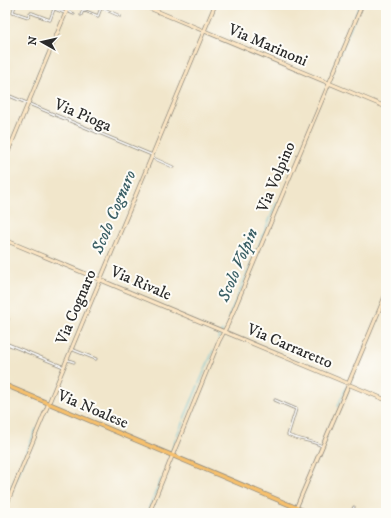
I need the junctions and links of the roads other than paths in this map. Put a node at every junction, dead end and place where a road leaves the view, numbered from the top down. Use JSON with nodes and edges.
{"nodes":[{"id":1,"x":16,"y":5,"type":"edge"},
{"id":2,"x":45,"y":5,"type":"edge"},
{"id":3,"x":69,"y":5,"type":"edge"},
{"id":4,"x":95,"y":5,"type":"edge"},
{"id":5,"x":142,"y":5,"type":"edge"},
{"id":6,"x":215,"y":5,"type":"edge"},
{"id":7,"x":362,"y":5,"type":"edge"},
{"id":8,"x":101,"y":8,"type":"junction"},
{"id":9,"x":54,"y":9,"type":"junction"},
{"id":10,"x":66,"y":12,"type":"junction"},
{"id":11,"x":74,"y":14,"type":"dead end"},
{"id":12,"x":81,"y":15,"type":"dead end"},
{"id":13,"x":120,"y":16,"type":"dead end"},
{"id":14,"x":204,"y":31,"type":"junction"},
{"id":15,"x":329,"y":83,"type":"junction"},
{"id":16,"x":5,"y":94,"type":"edge"},
{"id":17,"x":28,"y":104,"type":"junction"},
{"id":18,"x":386,"y":107,"type":"edge"},
{"id":19,"x":152,"y":156,"type":"junction"},
{"id":20,"x":5,"y":158,"type":"edge"},
{"id":21,"x":173,"y":167,"type":"dead end"},
{"id":22,"x":5,"y":240,"type":"edge"},
{"id":23,"x":100,"y":279,"type":"junction"},
{"id":24,"x":386,"y":294,"type":"edge"},
{"id":25,"x":5,"y":316,"type":"edge"},
{"id":26,"x":5,"y":327,"type":"edge"},
{"id":27,"x":223,"y":331,"type":"junction"},
{"id":28,"x":5,"y":343,"type":"edge"},
{"id":29,"x":72,"y":349,"type":"junction"},
{"id":30,"x":96,"y":359,"type":"dead end"},
{"id":31,"x":67,"y":360,"type":"junction"},
{"id":32,"x":74,"y":362,"type":"dead end"},
{"id":33,"x":64,"y":367,"type":"junction"},
{"id":34,"x":349,"y":384,"type":"junction"},
{"id":35,"x":5,"y":386,"type":"edge"},
{"id":36,"x":275,"y":400,"type":"dead end"},
{"id":37,"x":386,"y":400,"type":"edge"},
{"id":38,"x":49,"y":404,"type":"junction"},
{"id":39,"x":322,"y":446,"type":"junction"},
{"id":40,"x":172,"y":456,"type":"junction"},
{"id":41,"x":354,"y":507,"type":"dead end"},
{"id":42,"x":5,"y":508,"type":"edge"},
{"id":43,"x":296,"y":508,"type":"edge"},
{"id":44,"x":149,"y":513,"type":"edge"},
{"id":45,"x":309,"y":513,"type":"edge"},
{"id":46,"x":351,"y":513,"type":"edge"}],
"edges":[{"from":1,"to":9,"type":"street"},
{"from":2,"to":9,"type":"street"},
{"from":3,"to":10,"type":"street"},
{"from":4,"to":8,"type":"street"},
{"from":5,"to":14,"type":"street","name":"Via Marinoni"},
{"from":6,"to":14,"type":"street","name":"Via Cognaro"},
{"from":7,"to":15,"type":"street","name":"Via Volpino"},
{"from":8,"to":12,"type":"street"},
{"from":8,"to":13,"type":"street"},
{"from":9,"to":10,"type":"street"},
{"from":10,"to":11,"type":"street"},
{"from":10,"to":17,"type":"street"},
{"from":14,"to":15,"type":"street","name":"Via Marinoni"},
{"from":14,"to":19,"type":"street","name":"Via Cognaro"},
{"from":15,"to":18,"type":"street","name":"Via Marinoni"},
{"from":15,"to":27,"type":"street","name":"Via Volpino"},
{"from":16,"to":17,"type":"street","name":"Via Pioga"},
{"from":17,"to":19,"type":"street","name":"Via Pioga"},
{"from":17,"to":20,"type":"street"},
{"from":19,"to":21,"type":"street","name":"Via Pioga"},
{"from":19,"to":23,"type":"street","name":"Via Cognaro"},
{"from":22,"to":23,"type":"street","name":"Via Rivale"},
{"from":23,"to":27,"type":"street","name":"Via Rivale"},
{"from":23,"to":29,"type":"street","name":"Via Cognaro"},
{"from":24,"to":34,"type":"street"},
{"from":25,"to":26,"type":"street"},
{"from":27,"to":34,"type":"street","name":"Via Carraretto"},
{"from":27,"to":40,"type":"street","name":"Via Volpino"},
{"from":28,"to":33,"type":"street"},
{"from":29,"to":30,"type":"street"},
{"from":29,"to":31,"type":"street","name":"Via Cognaro"},
{"from":31,"to":32,"type":"street"},
{"from":31,"to":33,"type":"street","name":"Via Cognaro"},
{"from":33,"to":38,"type":"street","name":"Via Cognaro"},
{"from":34,"to":37,"type":"street","name":"Via Carraretto"},
{"from":34,"to":39,"type":"street"},
{"from":35,"to":38,"type":"main road","name":"Via Noalese"},
{"from":36,"to":39,"type":"street"},
{"from":38,"to":40,"type":"main road","name":"Via Noalese"},
{"from":38,"to":42,"type":"street","name":"Via Cognaro"},
{"from":39,"to":43,"type":"street"},
{"from":40,"to":43,"type":"main road","name":"Via Noalese"},
{"from":40,"to":44,"type":"street","name":"Via Volpino"},
{"from":41,"to":46,"type":"street"},
{"from":43,"to":45,"type":"main road","name":"Via Noalese"}]}
